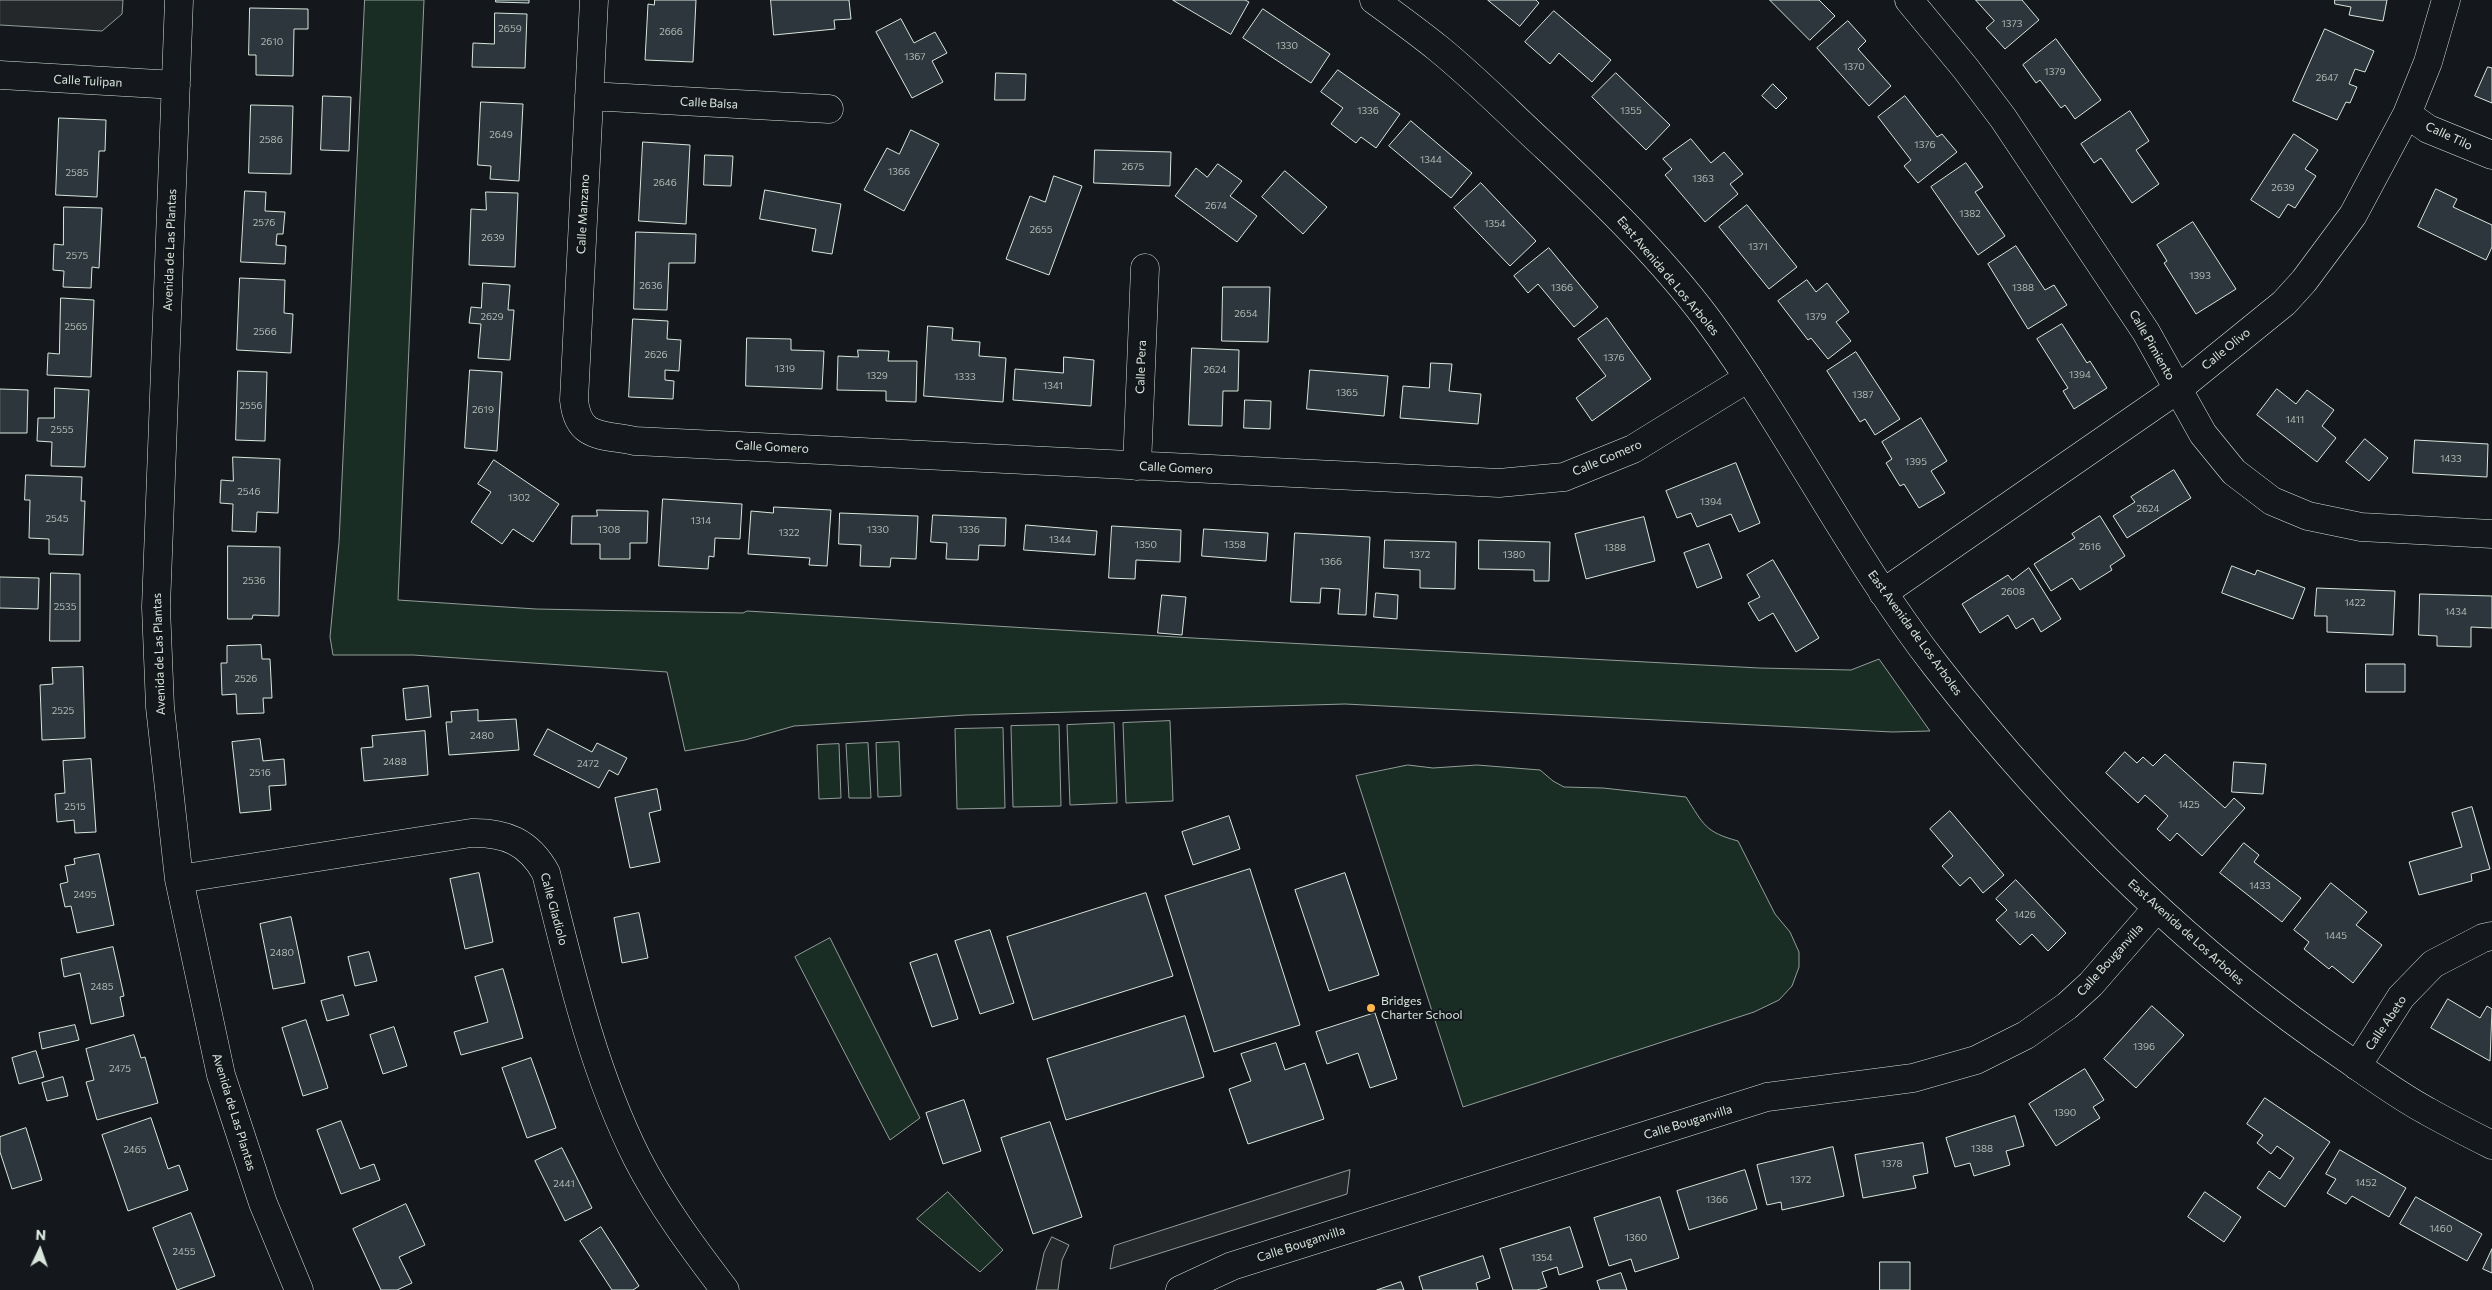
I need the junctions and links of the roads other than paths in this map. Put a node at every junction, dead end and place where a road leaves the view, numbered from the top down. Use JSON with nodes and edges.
{"nodes":[{"id":1,"x":179,"y":0,"type":"edge"},
{"id":2,"x":594,"y":0,"type":"edge"},
{"id":3,"x":1374,"y":0,"type":"edge"},
{"id":4,"x":1909,"y":0,"type":"edge"},
{"id":5,"x":2446,"y":0,"type":"edge"},
{"id":6,"x":0,"y":75,"type":"edge"},
{"id":7,"x":176,"y":85,"type":"junction"},
{"id":8,"x":589,"y":96,"type":"junction"},
{"id":9,"x":829,"y":109,"type":"dead end"},
{"id":10,"x":2407,"y":114,"type":"junction"},
{"id":11,"x":2492,"y":155,"type":"edge"},
{"id":12,"x":1145,"y":268,"type":"dead end"},
{"id":13,"x":1748,"y":378,"type":"junction"},
{"id":14,"x":2178,"y":389,"type":"junction"},
{"id":15,"x":582,"y":426,"type":"joint"},
{"id":16,"x":1137,"y":466,"type":"junction"},
{"id":17,"x":2492,"y":534,"type":"edge"},
{"id":18,"x":1883,"y":593,"type":"junction"},
{"id":19,"x":180,"y":878,"type":"junction"},
{"id":20,"x":2157,"y":908,"type":"junction"},
{"id":21,"x":2492,"y":936,"type":"edge"},
{"id":22,"x":2358,"y":1066,"type":"junction"},
{"id":23,"x":2492,"y":1145,"type":"edge"},
{"id":24,"x":298,"y":1290,"type":"edge"},
{"id":25,"x":725,"y":1290,"type":"edge"},
{"id":26,"x":1180,"y":1290,"type":"edge"}],
"edges":[{"from":1,"to":7,"type":"street","name":"Avenida de Las Plantas"},
{"from":2,"to":8,"type":"street","name":"Calle Manzano"},
{"from":3,"to":13,"type":"street","name":"East Avenida de Los Arboles"},
{"from":4,"to":14,"type":"street","name":"Calle Pimiento"},
{"from":5,"to":10,"type":"street","name":"Calle Olivo"},
{"from":6,"to":7,"type":"street","name":"Calle Tulipan"},
{"from":7,"to":19,"type":"street","name":"Avenida de Las Plantas"},
{"from":8,"to":9,"type":"street","name":"Calle Balsa"},
{"from":8,"to":15,"type":"street","name":"Calle Manzano"},
{"from":10,"to":11,"type":"street","name":"Calle Tilo"},
{"from":10,"to":14,"type":"street","name":"Calle Olivo"},
{"from":12,"to":16,"type":"street","name":"Calle Pera"},
{"from":13,"to":16,"type":"street","name":"Calle Gomero"},
{"from":13,"to":18,"type":"street","name":"East Avenida de Los Arboles"},
{"from":14,"to":17,"type":"street","name":"Calle Pimiento"},
{"from":14,"to":18,"type":"street","name":"Calle Olivo"},
{"from":15,"to":16,"type":"street","name":"Calle Gomero"},
{"from":18,"to":20,"type":"street","name":"East Avenida de Los Arboles"},
{"from":19,"to":24,"type":"street","name":"Avenida de Las Plantas"},
{"from":19,"to":25,"type":"street","name":"Calle Gladiolo"},
{"from":20,"to":22,"type":"street","name":"East Avenida de Los Arboles"},
{"from":20,"to":26,"type":"street","name":"Calle Bouganvilla"},
{"from":21,"to":22,"type":"street","name":"Calle Abeto"},
{"from":22,"to":23,"type":"street","name":"East Avenida de Los Arboles"}]}
